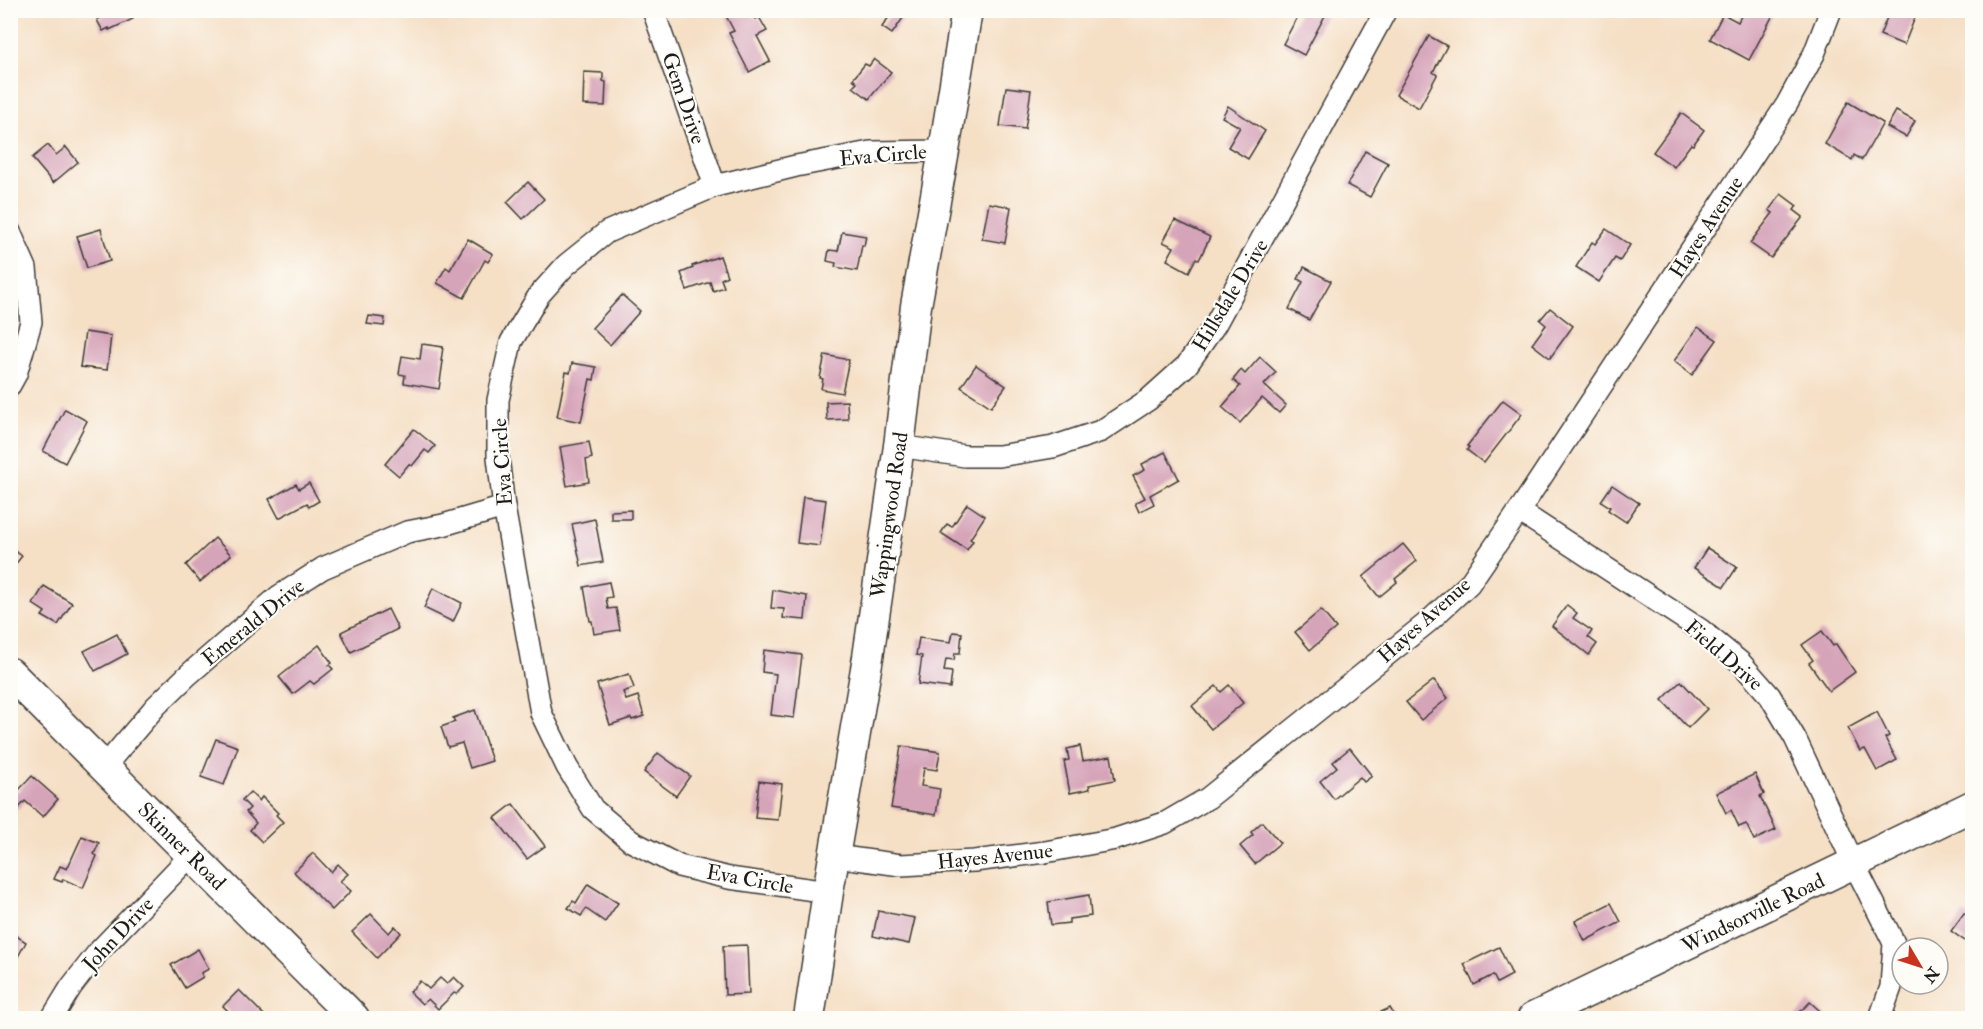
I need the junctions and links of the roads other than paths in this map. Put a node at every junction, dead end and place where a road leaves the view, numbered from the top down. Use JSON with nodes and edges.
{"nodes":[{"id":1,"x":653,"y":10,"type":"edge"},
{"id":2,"x":967,"y":10,"type":"edge"},
{"id":3,"x":1386,"y":10,"type":"edge"},
{"id":4,"x":1832,"y":10,"type":"edge"},
{"id":5,"x":944,"y":151,"type":"junction"},
{"id":6,"x":715,"y":186,"type":"junction"},
{"id":7,"x":10,"y":232,"type":"edge"},
{"id":8,"x":10,"y":385,"type":"edge"},
{"id":9,"x":899,"y":446,"type":"junction"},
{"id":10,"x":504,"y":507,"type":"junction"},
{"id":11,"x":1519,"y":511,"type":"junction"},
{"id":12,"x":10,"y":673,"type":"edge"},
{"id":13,"x":104,"y":767,"type":"junction"},
{"id":14,"x":1972,"y":806,"type":"edge"},
{"id":15,"x":191,"y":855,"type":"junction"},
{"id":16,"x":835,"y":856,"type":"junction"},
{"id":17,"x":1854,"y":864,"type":"junction"},
{"id":18,"x":828,"y":892,"type":"junction"},
{"id":19,"x":52,"y":1018,"type":"edge"},
{"id":20,"x":354,"y":1018,"type":"edge"},
{"id":21,"x":810,"y":1018,"type":"edge"},
{"id":22,"x":1533,"y":1018,"type":"edge"},
{"id":23,"x":1880,"y":1018,"type":"edge"}],
"edges":[{"from":1,"to":6,"type":"street","name":"Gem Drive"},
{"from":2,"to":5,"type":"main road","name":"Wappingwood Road"},
{"from":3,"to":9,"type":"street","name":"Hillsdale Drive"},
{"from":4,"to":11,"type":"street","name":"Hayes Avenue"},
{"from":5,"to":6,"type":"street","name":"Eva Circle"},
{"from":5,"to":9,"type":"main road","name":"Wappingwood Road"},
{"from":6,"to":10,"type":"street","name":"Eva Circle"},
{"from":7,"to":8,"type":"street"},
{"from":9,"to":16,"type":"main road","name":"Wappingwood Road"},
{"from":10,"to":13,"type":"street","name":"Emerald Drive"},
{"from":10,"to":18,"type":"street","name":"Eva Circle"},
{"from":11,"to":16,"type":"street","name":"Hayes Avenue"},
{"from":11,"to":17,"type":"street","name":"Field Drive"},
{"from":12,"to":13,"type":"main road","name":"Skinner Road"},
{"from":13,"to":15,"type":"main road","name":"Skinner Road"},
{"from":14,"to":17,"type":"main road","name":"Windsorville Road"},
{"from":15,"to":19,"type":"street","name":"John Drive"},
{"from":15,"to":20,"type":"main road","name":"Skinner Road"},
{"from":16,"to":18,"type":"main road","name":"Wappingwood Road"},
{"from":17,"to":22,"type":"main road","name":"Windsorville Road"},
{"from":17,"to":23,"type":"street","name":"Field Drive"},
{"from":18,"to":21,"type":"main road","name":"Wappingwood Road"}]}
